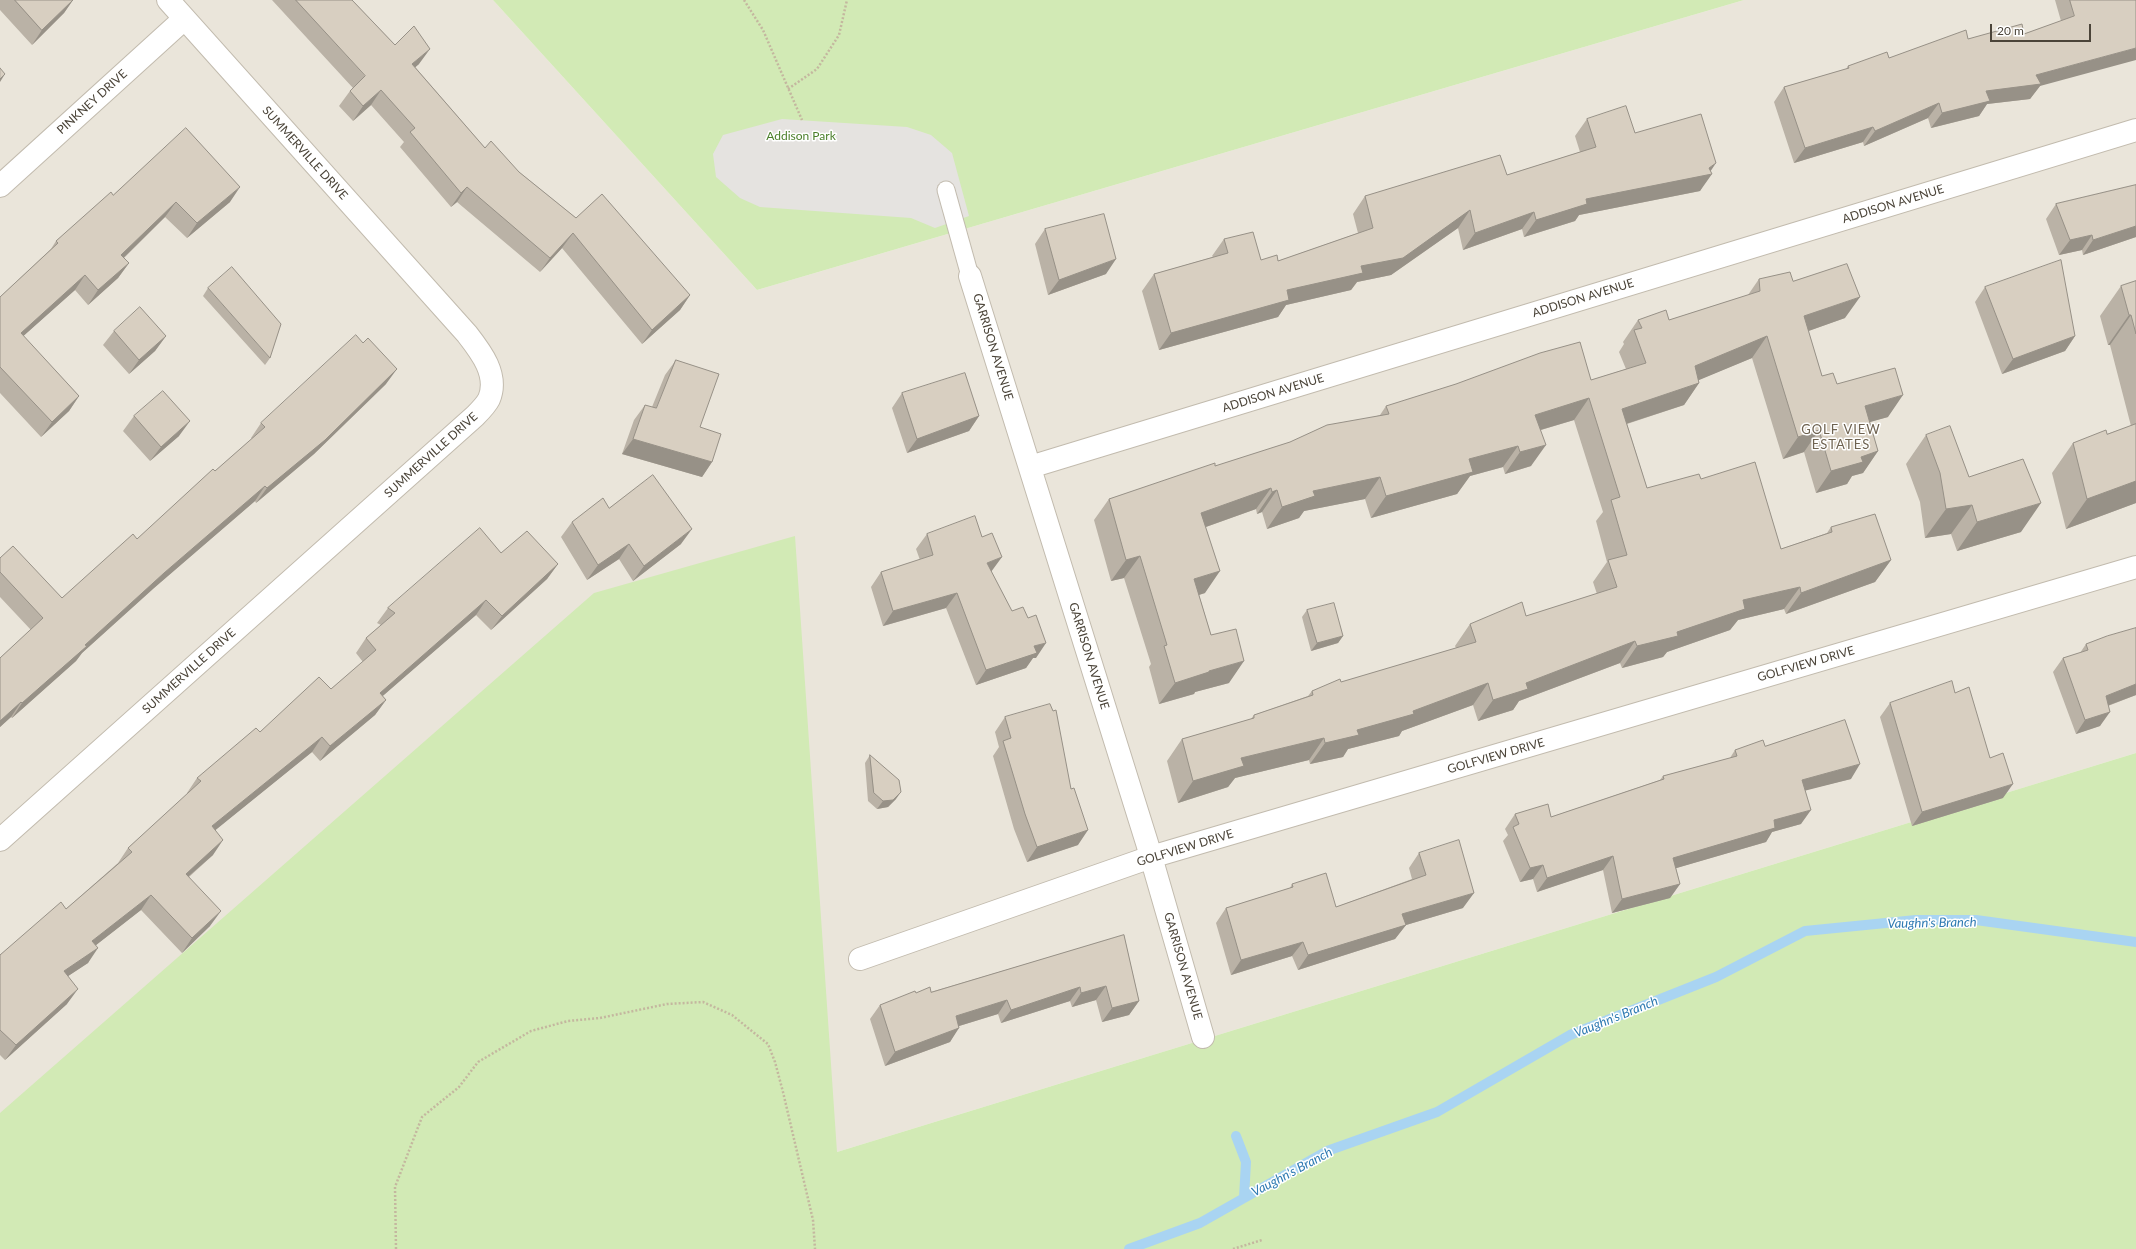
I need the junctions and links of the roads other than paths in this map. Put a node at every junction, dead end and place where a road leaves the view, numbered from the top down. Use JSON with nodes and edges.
{"nodes":[{"id":1,"x":168,"y":0,"type":"edge"},
{"id":2,"x":184,"y":19,"type":"junction"},
{"id":3,"x":2136,"y":130,"type":"edge"},
{"id":4,"x":0,"y":186,"type":"edge"},
{"id":5,"x":946,"y":190,"type":"dead end"},
{"id":6,"x":970,"y":276,"type":"joint"},
{"id":7,"x":1030,"y":467,"type":"junction"},
{"id":8,"x":2136,"y":567,"type":"edge"},
{"id":9,"x":0,"y":840,"type":"edge"},
{"id":10,"x":1151,"y":857,"type":"junction"},
{"id":11,"x":860,"y":959,"type":"dead end"},
{"id":12,"x":1203,"y":1037,"type":"dead end"}],
"edges":[{"from":1,"to":2,"type":"street","name":"SUMMERVILLE DRIVE"},
{"from":2,"to":4,"type":"street","name":"PINKNEY DRIVE"},
{"from":2,"to":9,"type":"street","name":"SUMMERVILLE DRIVE"},
{"from":3,"to":7,"type":"street","name":"ADDISON AVENUE"},
{"from":5,"to":6,"type":"lane"},
{"from":6,"to":7,"type":"street","name":"GARRISON AVENUE"},
{"from":7,"to":10,"type":"street","name":"GARRISON AVENUE"},
{"from":8,"to":10,"type":"street","name":"GOLFVIEW DRIVE"},
{"from":10,"to":11,"type":"street","name":"GOLFVIEW DRIVE"},
{"from":10,"to":12,"type":"street","name":"GARRISON AVENUE"}]}
